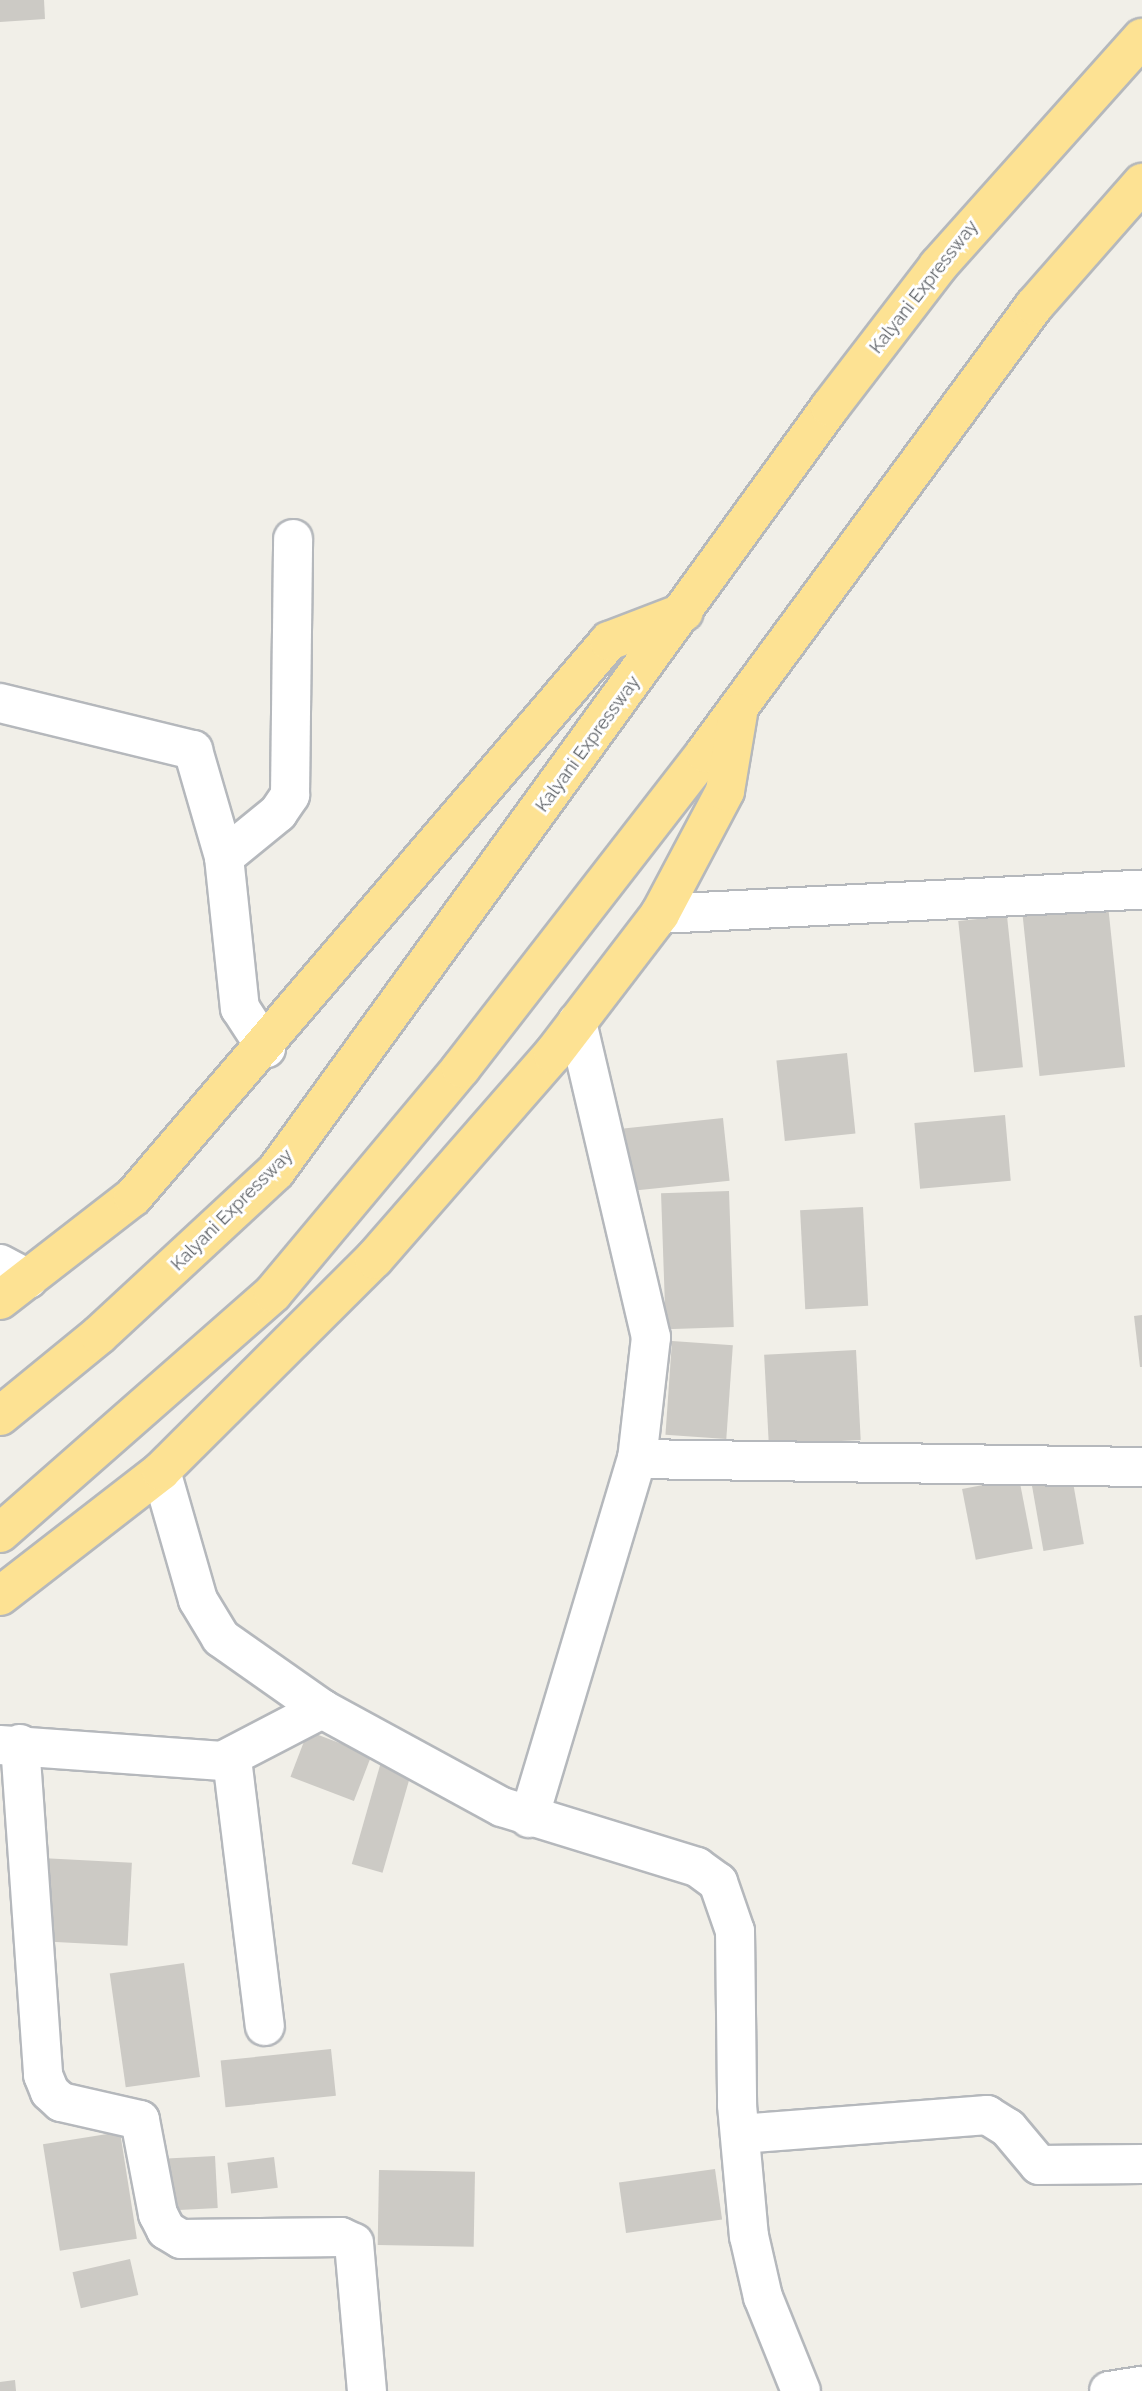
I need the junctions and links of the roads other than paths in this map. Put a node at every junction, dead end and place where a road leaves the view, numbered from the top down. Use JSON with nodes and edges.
{"nodes":[{"id":1,"x":1142,"y":38,"type":"edge"},
{"id":2,"x":1142,"y":184,"type":"edge"},
{"id":3,"x":293,"y":539,"type":"dead end"},
{"id":4,"x":684,"y":612,"type":"junction"},
{"id":5,"x":0,"y":703,"type":"edge"},
{"id":6,"x":740,"y":704,"type":"junction"},
{"id":7,"x":223,"y":857,"type":"junction"},
{"id":8,"x":1142,"y":890,"type":"edge"},
{"id":9,"x":660,"y":914,"type":"junction"},
{"id":10,"x":577,"y":1022,"type":"junction"},
{"id":11,"x":266,"y":1048,"type":"junction"},
{"id":12,"x":9,"y":1281,"type":"edge"},
{"id":13,"x":0,"y":1416,"type":"edge"},
{"id":14,"x":637,"y":1459,"type":"junction"},
{"id":15,"x":1142,"y":1467,"type":"edge"},
{"id":16,"x":161,"y":1471,"type":"junction"},
{"id":17,"x":0,"y":1533,"type":"edge"},
{"id":18,"x":0,"y":1596,"type":"edge"},
{"id":19,"x":322,"y":1709,"type":"junction"},
{"id":20,"x":10,"y":1744,"type":"edge"},
{"id":21,"x":232,"y":1759,"type":"junction"},
{"id":22,"x":528,"y":1818,"type":"junction"},
{"id":23,"x":265,"y":2026,"type":"dead end"},
{"id":24,"x":740,"y":2134,"type":"junction"},
{"id":25,"x":1142,"y":2164,"type":"edge"},
{"id":26,"x":1142,"y":2386,"type":"edge"},
{"id":27,"x":367,"y":2391,"type":"edge"},
{"id":28,"x":801,"y":2391,"type":"edge"},
{"id":29,"x":1109,"y":2391,"type":"edge"}],
"edges":[{"from":1,"to":4,"type":"highway","name":"Kalyani Expressway"},
{"from":2,"to":6,"type":"highway"},
{"from":3,"to":7,"type":"street"},
{"from":4,"to":11,"type":"highway"},
{"from":4,"to":13,"type":"highway","name":"Kalyani Expressway"},
{"from":5,"to":7,"type":"street"},
{"from":6,"to":9,"type":"highway"},
{"from":6,"to":17,"type":"highway"},
{"from":7,"to":11,"type":"street"},
{"from":8,"to":9,"type":"street"},
{"from":9,"to":10,"type":"highway"},
{"from":10,"to":14,"type":"street"},
{"from":10,"to":16,"type":"highway"},
{"from":11,"to":12,"type":"highway"},
{"from":14,"to":15,"type":"street"},
{"from":14,"to":22,"type":"street"},
{"from":16,"to":18,"type":"highway"},
{"from":16,"to":19,"type":"street"},
{"from":19,"to":21,"type":"street"},
{"from":19,"to":22,"type":"street"},
{"from":20,"to":21,"type":"street"},
{"from":20,"to":27,"type":"street"},
{"from":21,"to":23,"type":"street"},
{"from":22,"to":24,"type":"street"},
{"from":24,"to":25,"type":"street"},
{"from":24,"to":28,"type":"street"},
{"from":26,"to":29,"type":"street"}]}
